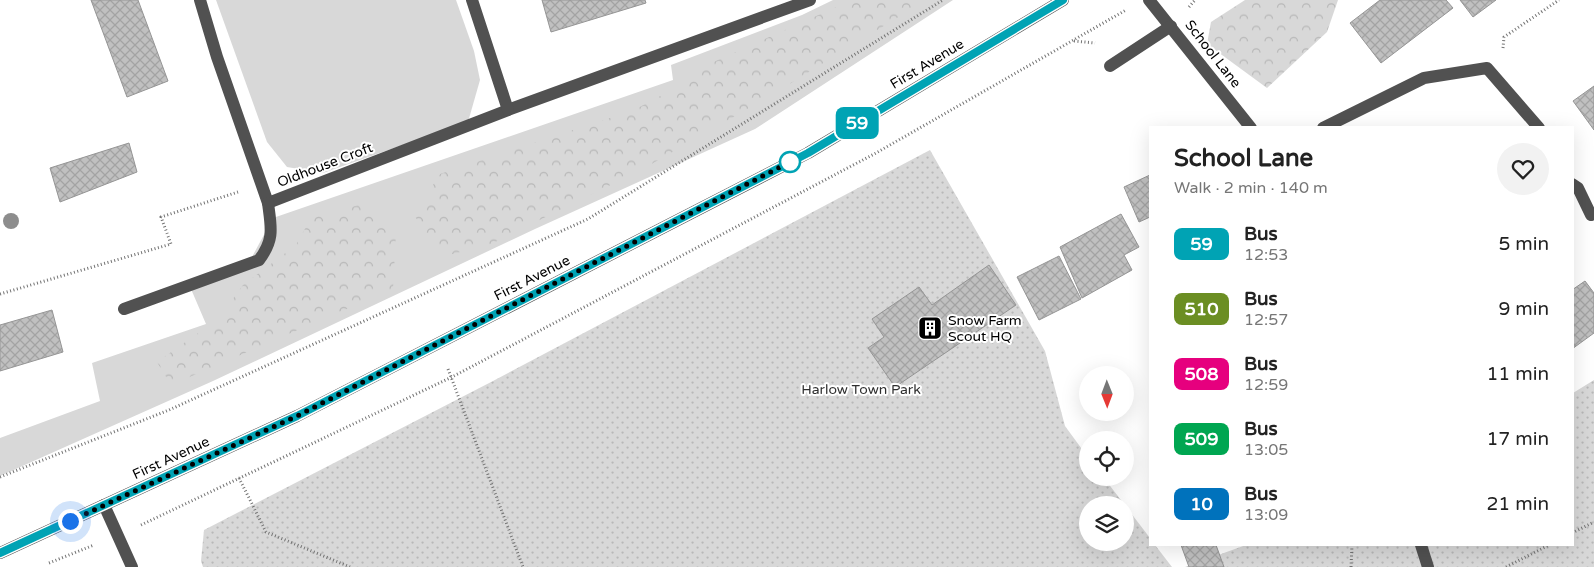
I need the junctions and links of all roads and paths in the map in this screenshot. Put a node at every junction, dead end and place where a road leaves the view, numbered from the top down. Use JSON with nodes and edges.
{"nodes":[{"id":1,"x":200,"y":0,"type":"edge"},
{"id":2,"x":472,"y":0,"type":"edge"},
{"id":3,"x":810,"y":0,"type":"edge"},
{"id":4,"x":943,"y":0,"type":"edge"},
{"id":5,"x":1063,"y":0,"type":"edge"},
{"id":6,"x":1149,"y":0,"type":"edge"},
{"id":7,"x":1559,"y":0,"type":"edge"},
{"id":8,"x":1127,"y":9,"type":"dead end"},
{"id":9,"x":1171,"y":26,"type":"junction"},
{"id":10,"x":1110,"y":66,"type":"dead end"},
{"id":11,"x":1487,"y":68,"type":"junction"},
{"id":12,"x":508,"y":110,"type":"junction"},
{"id":13,"x":1249,"y":126,"type":"edge"},
{"id":14,"x":1327,"y":126,"type":"edge"},
{"id":15,"x":1537,"y":126,"type":"edge"},
{"id":16,"x":260,"y":185,"type":"junction"},
{"id":17,"x":1574,"y":185,"type":"edge"},
{"id":18,"x":268,"y":203,"type":"junction"},
{"id":19,"x":1591,"y":215,"type":"dead end"},
{"id":20,"x":0,"y":294,"type":"edge"},
{"id":21,"x":124,"y":309,"type":"dead end"},
{"id":22,"x":438,"y":344,"type":"junction"},
{"id":23,"x":452,"y":377,"type":"junction"},
{"id":24,"x":0,"y":477,"type":"edge"},
{"id":25,"x":239,"y":478,"type":"junction"},
{"id":26,"x":104,"y":505,"type":"junction"},
{"id":27,"x":1594,"y":522,"type":"edge"},
{"id":28,"x":1574,"y":532,"type":"edge"},
{"id":29,"x":118,"y":536,"type":"junction"},
{"id":30,"x":1352,"y":546,"type":"edge"},
{"id":31,"x":1421,"y":546,"type":"edge"},
{"id":32,"x":1547,"y":546,"type":"edge"},
{"id":33,"x":0,"y":553,"type":"edge"},
{"id":34,"x":46,"y":564,"type":"dead end"},
{"id":35,"x":132,"y":567,"type":"edge"},
{"id":36,"x":350,"y":567,"type":"edge"},
{"id":37,"x":523,"y":567,"type":"edge"},
{"id":38,"x":1351,"y":567,"type":"edge"},
{"id":39,"x":1428,"y":567,"type":"edge"},
{"id":40,"x":1506,"y":567,"type":"edge"}],
"edges":[{"from":1,"to":16,"type":"street","name":"Oldhouse Croft"},
{"from":2,"to":12,"type":"street"},
{"from":3,"to":12,"type":"street","name":"Oldhouse Croft"},
{"from":4,"to":24,"type":"path"},
{"from":5,"to":22,"type":"street","name":"First Avenue"},
{"from":6,"to":9,"type":"street","name":"School Lane"},
{"from":7,"to":11,"type":"path"},
{"from":8,"to":23,"type":"path"},
{"from":9,"to":10,"type":"street"},
{"from":9,"to":13,"type":"street","name":"School Lane"},
{"from":11,"to":14,"type":"street"},
{"from":11,"to":15,"type":"street"},
{"from":12,"to":18,"type":"street","name":"Oldhouse Croft"},
{"from":16,"to":18,"type":"street","name":"Oldhouse Croft"},
{"from":16,"to":20,"type":"path"},
{"from":17,"to":19,"type":"street"},
{"from":18,"to":21,"type":"street"},
{"from":22,"to":23,"type":"path"},
{"from":22,"to":26,"type":"street","name":"First Avenue"},
{"from":23,"to":25,"type":"path"},
{"from":23,"to":37,"type":"path"},
{"from":25,"to":29,"type":"path"},
{"from":25,"to":36,"type":"path"},
{"from":26,"to":29,"type":"street"},
{"from":26,"to":33,"type":"street","name":"First Avenue"},
{"from":27,"to":28,"type":"path"},
{"from":29,"to":34,"type":"path"},
{"from":29,"to":35,"type":"street"},
{"from":30,"to":38,"type":"path"},
{"from":31,"to":39,"type":"street"},
{"from":32,"to":40,"type":"path"}]}
